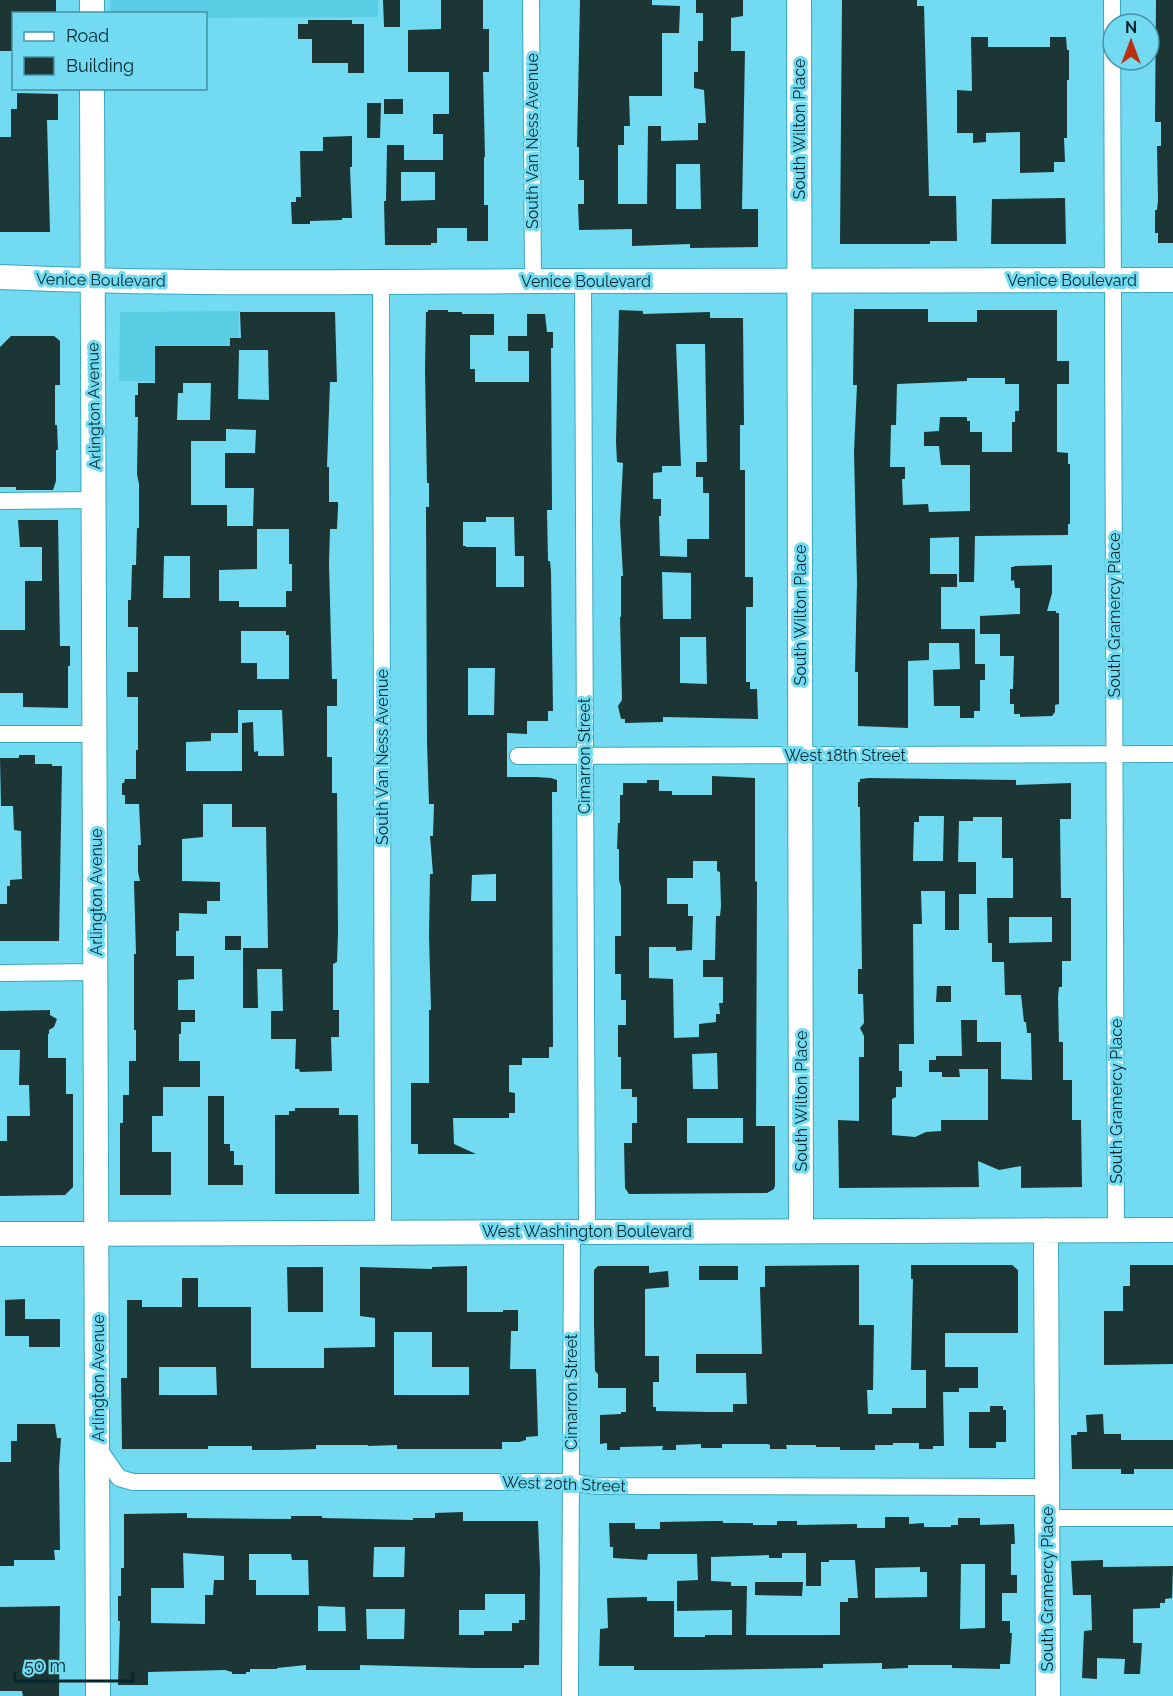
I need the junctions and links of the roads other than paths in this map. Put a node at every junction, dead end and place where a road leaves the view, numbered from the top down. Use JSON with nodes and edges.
{"nodes":[{"id":1,"x":531,"y":0,"type":"edge"},
{"id":2,"x":799,"y":0,"type":"edge"},
{"id":3,"x":1112,"y":0,"type":"edge"},
{"id":4,"x":92,"y":90,"type":"edge"},
{"id":5,"x":0,"y":277,"type":"edge"},
{"id":6,"x":1113,"y":279,"type":"junction"},
{"id":7,"x":800,"y":280,"type":"junction"},
{"id":8,"x":1173,"y":280,"type":"edge"},
{"id":9,"x":92,"y":281,"type":"junction"},
{"id":10,"x":532,"y":281,"type":"junction"},
{"id":11,"x":583,"y":281,"type":"junction"},
{"id":12,"x":381,"y":282,"type":"junction"},
{"id":13,"x":95,"y":500,"type":"junction"},
{"id":14,"x":0,"y":501,"type":"edge"},
{"id":15,"x":0,"y":734,"type":"edge"},
{"id":16,"x":95,"y":734,"type":"junction"},
{"id":17,"x":1114,"y":754,"type":"junction"},
{"id":18,"x":1173,"y":754,"type":"edge"},
{"id":19,"x":800,"y":755,"type":"junction"},
{"id":20,"x":518,"y":756,"type":"dead end"},
{"id":21,"x":584,"y":756,"type":"junction"},
{"id":22,"x":97,"y":972,"type":"junction"},
{"id":23,"x":0,"y":973,"type":"edge"},
{"id":24,"x":801,"y":1230,"type":"junction"},
{"id":25,"x":1046,"y":1230,"type":"junction"},
{"id":26,"x":1116,"y":1230,"type":"junction"},
{"id":27,"x":1173,"y":1230,"type":"edge"},
{"id":28,"x":579,"y":1231,"type":"junction"},
{"id":29,"x":383,"y":1232,"type":"junction"},
{"id":30,"x":0,"y":1233,"type":"edge"},
{"id":31,"x":97,"y":1233,"type":"junction"},
{"id":32,"x":98,"y":1448,"type":"junction"},
{"id":33,"x":571,"y":1482,"type":"junction"},
{"id":34,"x":1046,"y":1486,"type":"junction"},
{"id":35,"x":1047,"y":1518,"type":"junction"},
{"id":36,"x":1173,"y":1518,"type":"edge"},
{"id":37,"x":101,"y":1690,"type":"edge"},
{"id":38,"x":570,"y":1696,"type":"edge"},
{"id":39,"x":1048,"y":1696,"type":"edge"}],
"edges":[{"from":1,"to":10,"type":"street","name":"South Van Ness Avenue"},
{"from":2,"to":7,"type":"main road","name":"South Wilton Place"},
{"from":3,"to":6,"type":"street","name":"South Gramercy Place"},
{"from":4,"to":9,"type":"main road","name":"Arlington Avenue"},
{"from":5,"to":9,"type":"main road","name":"Venice Boulevard"},
{"from":6,"to":7,"type":"main road","name":"Venice Boulevard"},
{"from":6,"to":8,"type":"main road","name":"Venice Boulevard"},
{"from":6,"to":17,"type":"street","name":"South Gramercy Place"},
{"from":7,"to":11,"type":"main road","name":"Venice Boulevard"},
{"from":7,"to":19,"type":"main road","name":"South Wilton Place"},
{"from":9,"to":12,"type":"main road","name":"Venice Boulevard"},
{"from":9,"to":13,"type":"main road","name":"Arlington Avenue"},
{"from":10,"to":11,"type":"main road","name":"Venice Boulevard"},
{"from":10,"to":12,"type":"main road","name":"Venice Boulevard"},
{"from":11,"to":21,"type":"street","name":"Cimarron Street"},
{"from":12,"to":29,"type":"street","name":"South Van Ness Avenue"},
{"from":13,"to":14,"type":"street"},
{"from":13,"to":16,"type":"main road","name":"Arlington Avenue"},
{"from":15,"to":16,"type":"street"},
{"from":16,"to":22,"type":"main road","name":"Arlington Avenue"},
{"from":17,"to":18,"type":"street","name":"West 18th Street"},
{"from":17,"to":19,"type":"street","name":"West 18th Street"},
{"from":17,"to":26,"type":"street","name":"South Gramercy Place"},
{"from":19,"to":21,"type":"street","name":"West 18th Street"},
{"from":19,"to":24,"type":"main road","name":"South Wilton Place"},
{"from":20,"to":21,"type":"street","name":"West 18th Street"},
{"from":21,"to":28,"type":"street","name":"Cimarron Street"},
{"from":22,"to":23,"type":"street"},
{"from":22,"to":31,"type":"main road","name":"Arlington Avenue"},
{"from":24,"to":25,"type":"main road","name":"West Washington Boulevard"},
{"from":24,"to":28,"type":"main road","name":"West Washington Boulevard"},
{"from":25,"to":26,"type":"main road","name":"West Washington Boulevard"},
{"from":25,"to":34,"type":"main road","name":"South Gramercy Place"},
{"from":26,"to":27,"type":"main road","name":"West Washington Boulevard"},
{"from":28,"to":29,"type":"main road","name":"West Washington Boulevard"},
{"from":28,"to":33,"type":"street","name":"Cimarron Street"},
{"from":29,"to":31,"type":"main road","name":"West Washington Boulevard"},
{"from":30,"to":31,"type":"main road","name":"West Washington Boulevard"},
{"from":31,"to":32,"type":"main road","name":"Arlington Avenue"},
{"from":32,"to":33,"type":"street","name":"West 20th Street"},
{"from":32,"to":37,"type":"main road","name":"Arlington Avenue"},
{"from":33,"to":34,"type":"street","name":"West 20th Street"},
{"from":33,"to":38,"type":"street","name":"Cimarron Street"},
{"from":34,"to":35,"type":"main road","name":"South Gramercy Place"},
{"from":35,"to":36,"type":"street"},
{"from":35,"to":39,"type":"main road","name":"South Gramercy Place"}]}
